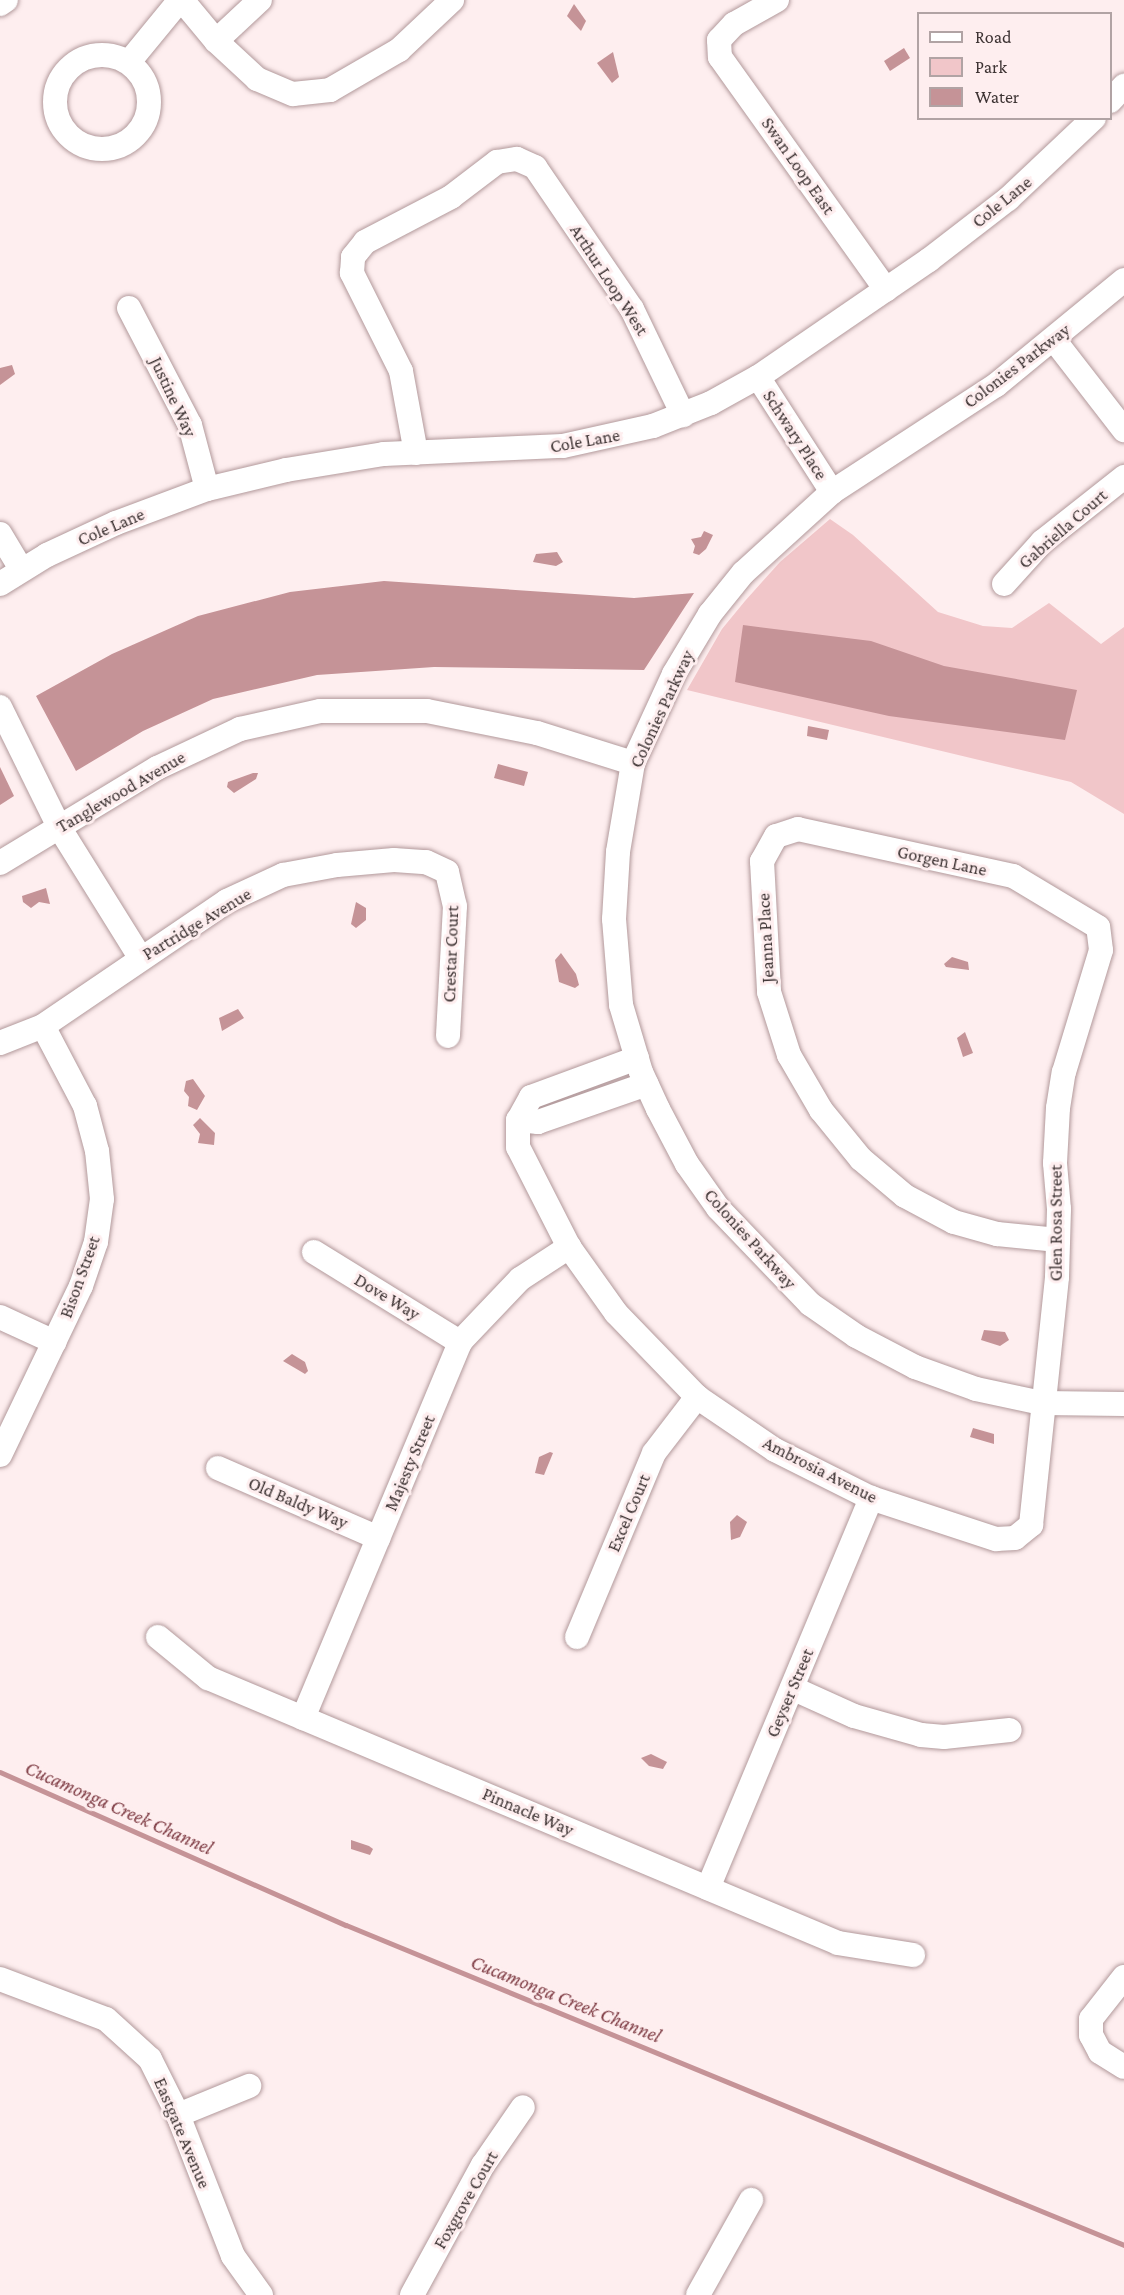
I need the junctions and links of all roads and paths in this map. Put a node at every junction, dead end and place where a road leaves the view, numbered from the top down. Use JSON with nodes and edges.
{"nodes":[{"id":1,"x":6,"y":0,"type":"edge"},
{"id":2,"x":181,"y":0,"type":"edge"},
{"id":3,"x":260,"y":0,"type":"edge"},
{"id":4,"x":452,"y":0,"type":"edge"},
{"id":5,"x":777,"y":0,"type":"edge"},
{"id":6,"x":0,"y":4,"type":"edge"},
{"id":7,"x":216,"y":41,"type":"junction"},
{"id":8,"x":129,"y":62,"type":"dead end"},
{"id":9,"x":1124,"y":86,"type":"edge"},
{"id":10,"x":1112,"y":99,"type":"edge"},
{"id":11,"x":1092,"y":120,"type":"edge"},
{"id":12,"x":1124,"y":280,"type":"edge"},
{"id":13,"x":886,"y":290,"type":"junction"},
{"id":14,"x":129,"y":308,"type":"dead end"},
{"id":15,"x":1055,"y":341,"type":"junction"},
{"id":16,"x":758,"y":377,"type":"junction"},
{"id":17,"x":682,"y":415,"type":"junction"},
{"id":18,"x":1124,"y":430,"type":"edge"},
{"id":19,"x":416,"y":453,"type":"junction"},
{"id":20,"x":1124,"y":477,"type":"edge"},
{"id":21,"x":207,"y":489,"type":"junction"},
{"id":22,"x":832,"y":492,"type":"junction"},
{"id":23,"x":0,"y":534,"type":"edge"},
{"id":24,"x":21,"y":569,"type":"junction"},
{"id":25,"x":0,"y":584,"type":"edge"},
{"id":26,"x":1004,"y":584,"type":"dead end"},
{"id":27,"x":0,"y":707,"type":"edge"},
{"id":28,"x":633,"y":763,"type":"junction"},
{"id":29,"x":59,"y":827,"type":"junction"},
{"id":30,"x":776,"y":836,"type":"joint"},
{"id":31,"x":0,"y":863,"type":"edge"},
{"id":32,"x":447,"y":872,"type":"joint"},
{"id":33,"x":1098,"y":927,"type":"joint"},
{"id":34,"x":140,"y":957,"type":"junction"},
{"id":35,"x":43,"y":1026,"type":"junction"},
{"id":36,"x":448,"y":1036,"type":"dead end"},
{"id":37,"x":0,"y":1043,"type":"edge"},
{"id":38,"x":637,"y":1058,"type":"junction"},
{"id":39,"x":647,"y":1084,"type":"junction"},
{"id":40,"x":518,"y":1120,"type":"junction"},
{"id":41,"x":1058,"y":1240,"type":"junction"},
{"id":42,"x":569,"y":1247,"type":"junction"},
{"id":43,"x":314,"y":1252,"type":"dead end"},
{"id":44,"x":0,"y":1317,"type":"edge"},
{"id":45,"x":54,"y":1342,"type":"junction"},
{"id":46,"x":460,"y":1342,"type":"junction"},
{"id":47,"x":697,"y":1397,"type":"junction"},
{"id":48,"x":1042,"y":1403,"type":"junction"},
{"id":49,"x":1124,"y":1404,"type":"edge"},
{"id":50,"x":0,"y":1455,"type":"edge"},
{"id":51,"x":219,"y":1468,"type":"dead end"},
{"id":52,"x":871,"y":1498,"type":"junction"},
{"id":53,"x":1031,"y":1525,"type":"joint"},
{"id":54,"x":378,"y":1538,"type":"junction"},
{"id":55,"x":158,"y":1637,"type":"dead end"},
{"id":56,"x":577,"y":1638,"type":"dead end"},
{"id":57,"x":792,"y":1688,"type":"junction"},
{"id":58,"x":303,"y":1718,"type":"junction"},
{"id":59,"x":1010,"y":1730,"type":"dead end"},
{"id":60,"x":708,"y":1888,"type":"junction"},
{"id":61,"x":913,"y":1954,"type":"dead end"},
{"id":62,"x":1124,"y":1977,"type":"edge"},
{"id":63,"x":0,"y":1979,"type":"edge"},
{"id":64,"x":1124,"y":2067,"type":"edge"},
{"id":65,"x":249,"y":2086,"type":"dead end"},
{"id":66,"x":523,"y":2107,"type":"dead end"},
{"id":67,"x":178,"y":2115,"type":"junction"},
{"id":68,"x":751,"y":2200,"type":"dead end"},
{"id":69,"x":707,"y":2292,"type":"edge"},
{"id":70,"x":261,"y":2295,"type":"edge"},
{"id":71,"x":412,"y":2295,"type":"edge"}],
"edges":[{"from":1,"to":6,"type":"street"},
{"from":2,"to":7,"type":"street"},
{"from":2,"to":8,"type":"street"},
{"from":3,"to":7,"type":"street"},
{"from":4,"to":7,"type":"street"},
{"from":5,"to":13,"type":"street","name":"Swan Loop East"},
{"from":9,"to":10,"type":"street"},
{"from":11,"to":13,"type":"street","name":"Cole Lane"},
{"from":12,"to":15,"type":"street","name":"Colonies Parkway"},
{"from":13,"to":16,"type":"street","name":"Cole Lane"},
{"from":14,"to":21,"type":"street","name":"Justine Way"},
{"from":15,"to":18,"type":"street"},
{"from":15,"to":22,"type":"street","name":"Colonies Parkway"},
{"from":16,"to":17,"type":"street","name":"Cole Lane"},
{"from":16,"to":22,"type":"street","name":"Schwary Place"},
{"from":17,"to":19,"type":"street","name":"Cole Lane"},
{"from":17,"to":19,"type":"street","name":"Arthur Loop West"},
{"from":19,"to":21,"type":"street","name":"Cole Lane"},
{"from":20,"to":26,"type":"street","name":"Gabriella Court"},
{"from":21,"to":24,"type":"street","name":"Cole Lane"},
{"from":22,"to":28,"type":"street","name":"Colonies Parkway"},
{"from":23,"to":24,"type":"street"},
{"from":24,"to":25,"type":"street","name":"Cole Lane"},
{"from":27,"to":29,"type":"street"},
{"from":28,"to":29,"type":"street","name":"Tanglewood Avenue"},
{"from":28,"to":38,"type":"street","name":"Colonies Parkway"},
{"from":29,"to":31,"type":"street","name":"Tanglewood Avenue"},
{"from":29,"to":34,"type":"street"},
{"from":30,"to":33,"type":"street","name":"Gorgen Lane"},
{"from":30,"to":41,"type":"street","name":"Jeanna Place"},
{"from":32,"to":34,"type":"street","name":"Partridge Avenue"},
{"from":32,"to":36,"type":"street","name":"Crestar Court"},
{"from":33,"to":41,"type":"street","name":"Glen Rosa Street"},
{"from":34,"to":35,"type":"street","name":"Partridge Avenue"},
{"from":35,"to":37,"type":"street","name":"Partridge Avenue"},
{"from":35,"to":45,"type":"street","name":"Bison Street"},
{"from":38,"to":39,"type":"street","name":"Colonies Parkway"},
{"from":38,"to":40,"type":"street"},
{"from":39,"to":40,"type":"street"},
{"from":39,"to":48,"type":"street","name":"Colonies Parkway"},
{"from":40,"to":42,"type":"street","name":"Ambrosia Avenue"},
{"from":41,"to":48,"type":"street","name":"Glen Rosa Street"},
{"from":42,"to":46,"type":"street","name":"Majesty Street"},
{"from":42,"to":47,"type":"street","name":"Ambrosia Avenue"},
{"from":43,"to":46,"type":"street","name":"Dove Way"},
{"from":44,"to":45,"type":"street"},
{"from":45,"to":50,"type":"street","name":"Bison Street"},
{"from":46,"to":54,"type":"street","name":"Majesty Street"},
{"from":47,"to":52,"type":"street","name":"Ambrosia Avenue"},
{"from":47,"to":56,"type":"street","name":"Excel Court"},
{"from":48,"to":49,"type":"street","name":"Colonies Parkway"},
{"from":48,"to":53,"type":"street","name":"Glen Rosa Street"},
{"from":51,"to":54,"type":"street","name":"Old Baldy Way"},
{"from":52,"to":53,"type":"street","name":"Ambrosia Avenue"},
{"from":52,"to":57,"type":"street","name":"Geyser Street"},
{"from":54,"to":58,"type":"street","name":"Majesty Street"},
{"from":55,"to":58,"type":"street","name":"Pinnacle Way"},
{"from":57,"to":59,"type":"street"},
{"from":57,"to":60,"type":"street","name":"Geyser Street"},
{"from":58,"to":60,"type":"street","name":"Pinnacle Way"},
{"from":60,"to":61,"type":"street","name":"Pinnacle Way"},
{"from":62,"to":64,"type":"street"},
{"from":63,"to":67,"type":"street","name":"Eastgate Avenue"},
{"from":65,"to":67,"type":"street"},
{"from":66,"to":71,"type":"street","name":"Foxgrove Court"},
{"from":67,"to":70,"type":"street","name":"Eastgate Avenue"},
{"from":68,"to":69,"type":"street"}]}
